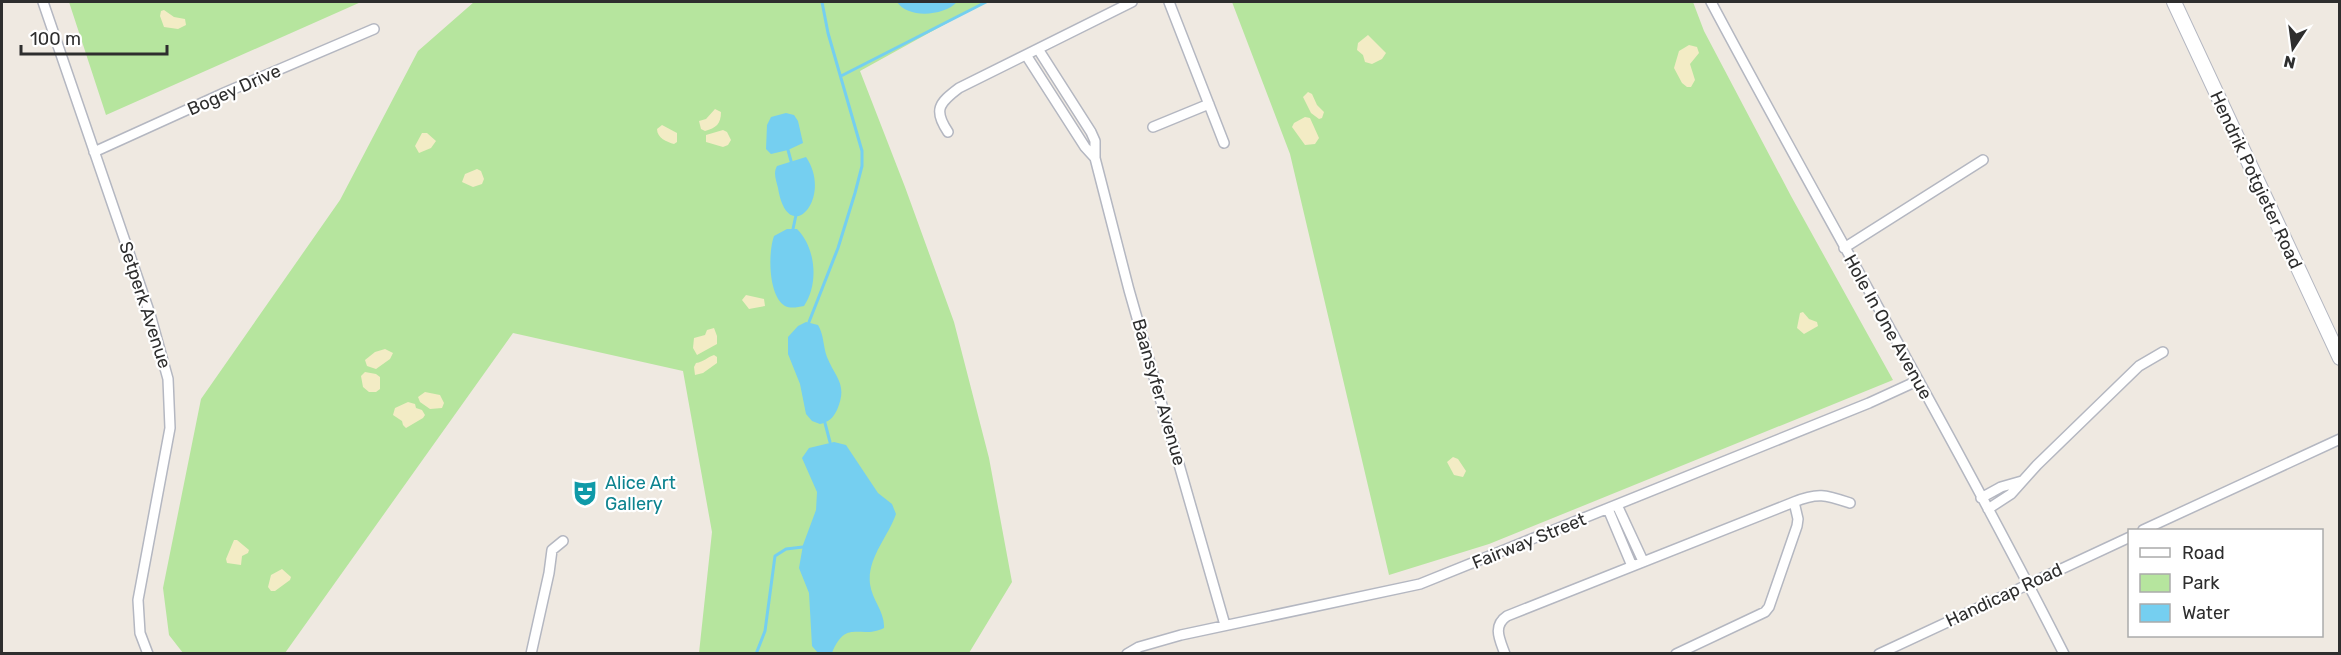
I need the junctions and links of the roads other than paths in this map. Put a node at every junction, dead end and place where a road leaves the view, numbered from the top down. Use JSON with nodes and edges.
{"nodes":[{"id":1,"x":43,"y":2,"type":"edge"},
{"id":2,"x":1132,"y":2,"type":"edge"},
{"id":3,"x":1169,"y":2,"type":"edge"},
{"id":4,"x":1711,"y":2,"type":"edge"},
{"id":5,"x":2174,"y":2,"type":"edge"},
{"id":6,"x":374,"y":29,"type":"dead end"},
{"id":7,"x":1038,"y":49,"type":"junction"},
{"id":8,"x":1026,"y":55,"type":"junction"},
{"id":9,"x":1073,"y":102,"type":"junction"},
{"id":10,"x":1209,"y":104,"type":"junction"},
{"id":11,"x":1063,"y":108,"type":"junction"},
{"id":12,"x":1153,"y":127,"type":"dead end"},
{"id":13,"x":948,"y":132,"type":"dead end"},
{"id":14,"x":1224,"y":143,"type":"dead end"},
{"id":15,"x":94,"y":152,"type":"junction"},
{"id":16,"x":1095,"y":158,"type":"junction"},
{"id":17,"x":1983,"y":159,"type":"dead end"},
{"id":18,"x":1845,"y":249,"type":"junction"},
{"id":19,"x":2163,"y":352,"type":"dead end"},
{"id":20,"x":2340,"y":358,"type":"edge"},
{"id":21,"x":1917,"y":381,"type":"junction"},
{"id":22,"x":2340,"y":439,"type":"edge"},
{"id":23,"x":2022,"y":481,"type":"junction"},
{"id":24,"x":1981,"y":498,"type":"junction"},
{"id":25,"x":1794,"y":501,"type":"junction"},
{"id":26,"x":1850,"y":503,"type":"dead end"},
{"id":27,"x":1617,"y":505,"type":"junction"},
{"id":28,"x":1608,"y":509,"type":"junction"},
{"id":29,"x":1988,"y":509,"type":"junction"},
{"id":30,"x":2147,"y":529,"type":"edge"},
{"id":31,"x":2128,"y":538,"type":"edge"},
{"id":32,"x":562,"y":541,"type":"dead end"},
{"id":33,"x":1643,"y":561,"type":"junction"},
{"id":34,"x":1632,"y":566,"type":"junction"},
{"id":35,"x":2028,"y":584,"type":"junction"},
{"id":36,"x":1225,"y":625,"type":"junction"},
{"id":37,"x":1884,"y":652,"type":"edge"},
{"id":38,"x":148,"y":654,"type":"edge"},
{"id":39,"x":531,"y":654,"type":"edge"},
{"id":40,"x":1127,"y":654,"type":"edge"},
{"id":41,"x":1505,"y":654,"type":"edge"},
{"id":42,"x":1676,"y":654,"type":"edge"},
{"id":43,"x":2064,"y":654,"type":"edge"}],
"edges":[{"from":1,"to":15,"type":"street","name":"Setperk Avenue"},
{"from":2,"to":7,"type":"street"},
{"from":3,"to":10,"type":"street"},
{"from":4,"to":18,"type":"street","name":"Hole In One Avenue"},
{"from":5,"to":20,"type":"main road","name":"Hendrik Potgieter Road"},
{"from":6,"to":15,"type":"street","name":"Bogey Drive"},
{"from":7,"to":8,"type":"street"},
{"from":7,"to":9,"type":"street","name":"Baansyfer Avenue"},
{"from":8,"to":11,"type":"street","name":"Baansyfer Avenue"},
{"from":8,"to":13,"type":"street"},
{"from":9,"to":11,"type":"street"},
{"from":9,"to":16,"type":"street","name":"Baansyfer Avenue"},
{"from":10,"to":12,"type":"street"},
{"from":10,"to":14,"type":"street"},
{"from":11,"to":16,"type":"street","name":"Baansyfer Avenue"},
{"from":15,"to":38,"type":"street","name":"Setperk Avenue"},
{"from":16,"to":36,"type":"street","name":"Baansyfer Avenue"},
{"from":17,"to":18,"type":"street"},
{"from":18,"to":21,"type":"street","name":"Hole In One Avenue"},
{"from":19,"to":23,"type":"street"},
{"from":21,"to":24,"type":"street","name":"Hole In One Avenue"},
{"from":21,"to":27,"type":"street","name":"Fairway Street"},
{"from":22,"to":30,"type":"street"},
{"from":23,"to":24,"type":"street"},
{"from":23,"to":29,"type":"street"},
{"from":24,"to":29,"type":"street","name":"Hole In One Avenue"},
{"from":25,"to":26,"type":"street"},
{"from":25,"to":33,"type":"street"},
{"from":25,"to":42,"type":"street"},
{"from":27,"to":28,"type":"street","name":"Fairway Street"},
{"from":27,"to":33,"type":"street"},
{"from":28,"to":34,"type":"street"},
{"from":28,"to":36,"type":"street","name":"Fairway Street"},
{"from":29,"to":35,"type":"street","name":"Hole In One Avenue"},
{"from":31,"to":35,"type":"street","name":"Handicap Road"},
{"from":32,"to":39,"type":"street"},
{"from":33,"to":34,"type":"street"},
{"from":34,"to":41,"type":"street"},
{"from":35,"to":37,"type":"street","name":"Handicap Road"},
{"from":35,"to":43,"type":"street","name":"Hole In One Avenue"},
{"from":36,"to":40,"type":"street","name":"Fairway Street"}]}
